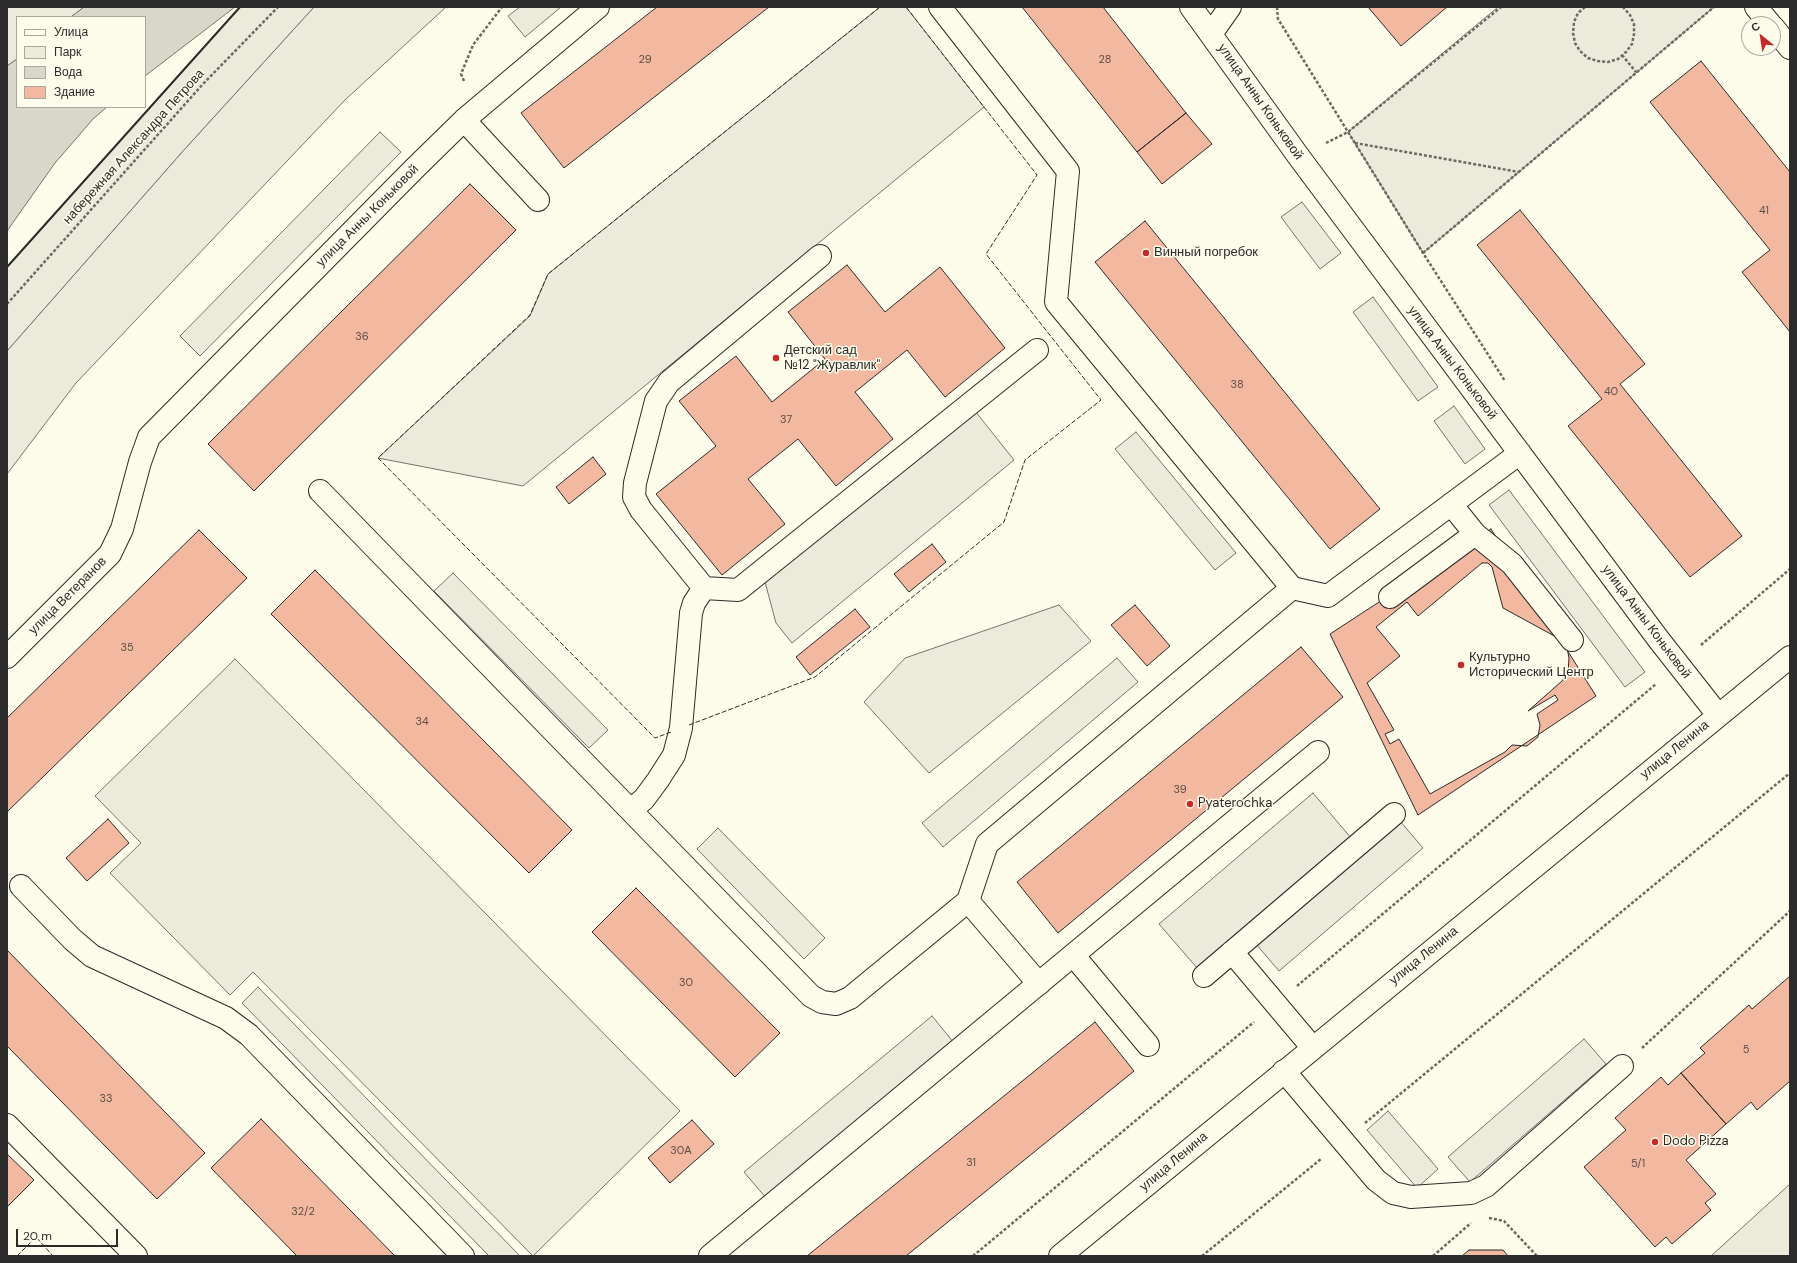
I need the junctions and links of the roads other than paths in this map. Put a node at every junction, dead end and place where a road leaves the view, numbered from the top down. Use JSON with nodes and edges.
{"nodes":[{"id":1,"x":598,"y":7,"type":"edge"},
{"id":2,"x":940,"y":7,"type":"edge"},
{"id":3,"x":1191,"y":7,"type":"edge"},
{"id":4,"x":1230,"y":7,"type":"edge"},
{"id":5,"x":1756,"y":7,"type":"edge"},
{"id":6,"x":1763,"y":16,"type":"edge"},
{"id":7,"x":1211,"y":34,"type":"junction"},
{"id":8,"x":1781,"y":37,"type":"edge"},
{"id":9,"x":1790,"y":48,"type":"edge"},
{"id":10,"x":471,"y":114,"type":"junction"},
{"id":11,"x":538,"y":200,"type":"dead end"},
{"id":12,"x":820,"y":256,"type":"dead end"},
{"id":13,"x":1037,"y":350,"type":"dead end"},
{"id":14,"x":149,"y":437,"type":"joint"},
{"id":15,"x":1520,"y":453,"type":"junction"},
{"id":16,"x":320,"y":491,"type":"dead end"},
{"id":17,"x":1451,"y":504,"type":"junction"},
{"id":18,"x":1475,"y":534,"type":"junction"},
{"id":19,"x":704,"y":588,"type":"junction"},
{"id":20,"x":1292,"y":588,"type":"junction"},
{"id":21,"x":1390,"y":597,"type":"dead end"},
{"id":22,"x":1572,"y":640,"type":"dead end"},
{"id":23,"x":7,"y":657,"type":"edge"},
{"id":24,"x":1790,"y":657,"type":"edge"},
{"id":25,"x":1718,"y":715,"type":"junction"},
{"id":26,"x":1318,"y":752,"type":"dead end"},
{"id":27,"x":631,"y":810,"type":"junction"},
{"id":28,"x":1394,"y":814,"type":"dead end"},
{"id":29,"x":21,"y":886,"type":"dead end"},
{"id":30,"x":968,"y":901,"type":"junction"},
{"id":31,"x":1232,"y":952,"type":"junction"},
{"id":32,"x":1074,"y":956,"type":"junction"},
{"id":33,"x":1204,"y":976,"type":"dead end"},
{"id":34,"x":1039,"y":984,"type":"junction"},
{"id":35,"x":1148,"y":1045,"type":"dead end"},
{"id":36,"x":1312,"y":1047,"type":"junction"},
{"id":37,"x":1622,"y":1066,"type":"road end"},
{"id":38,"x":1284,"y":1071,"type":"junction"},
{"id":39,"x":7,"y":1125,"type":"edge"},
{"id":40,"x":136,"y":1256,"type":"edge"},
{"id":41,"x":463,"y":1256,"type":"edge"},
{"id":42,"x":710,"y":1256,"type":"edge"},
{"id":43,"x":1060,"y":1256,"type":"edge"}],
"edges":[{"from":1,"to":10,"type":"street","name":"улица Анны Коньковой"},
{"from":2,"to":20,"type":"street"},
{"from":3,"to":7,"type":"street","name":"улица Анны Коньковой"},
{"from":4,"to":7,"type":"street"},
{"from":5,"to":6,"type":"street"},
{"from":7,"to":15,"type":"street","name":"улица Анны Коньковой"},
{"from":8,"to":9,"type":"street"},
{"from":10,"to":11,"type":"street"},
{"from":10,"to":14,"type":"street","name":"улица Анны Коньковой"},
{"from":12,"to":19,"type":"street"},
{"from":13,"to":19,"type":"street"},
{"from":14,"to":23,"type":"street","name":"улица Ветеранов"},
{"from":15,"to":17,"type":"street"},
{"from":15,"to":25,"type":"street","name":"улица Анны Коньковой"},
{"from":16,"to":27,"type":"street"},
{"from":17,"to":18,"type":"street"},
{"from":17,"to":20,"type":"street"},
{"from":18,"to":21,"type":"street"},
{"from":18,"to":22,"type":"street"},
{"from":19,"to":27,"type":"street"},
{"from":20,"to":30,"type":"street"},
{"from":24,"to":25,"type":"street","name":"улица Ленина"},
{"from":25,"to":36,"type":"street","name":"улица Ленина"},
{"from":26,"to":32,"type":"street"},
{"from":27,"to":30,"type":"street"},
{"from":28,"to":31,"type":"street"},
{"from":29,"to":41,"type":"street"},
{"from":30,"to":34,"type":"street"},
{"from":31,"to":33,"type":"street"},
{"from":31,"to":36,"type":"street"},
{"from":32,"to":34,"type":"street"},
{"from":32,"to":35,"type":"street"},
{"from":34,"to":42,"type":"street"},
{"from":36,"to":38,"type":"street","name":"улица Ленина"},
{"from":37,"to":38,"type":"street"},
{"from":38,"to":43,"type":"street","name":"улица Ленина"},
{"from":39,"to":40,"type":"street"}]}
